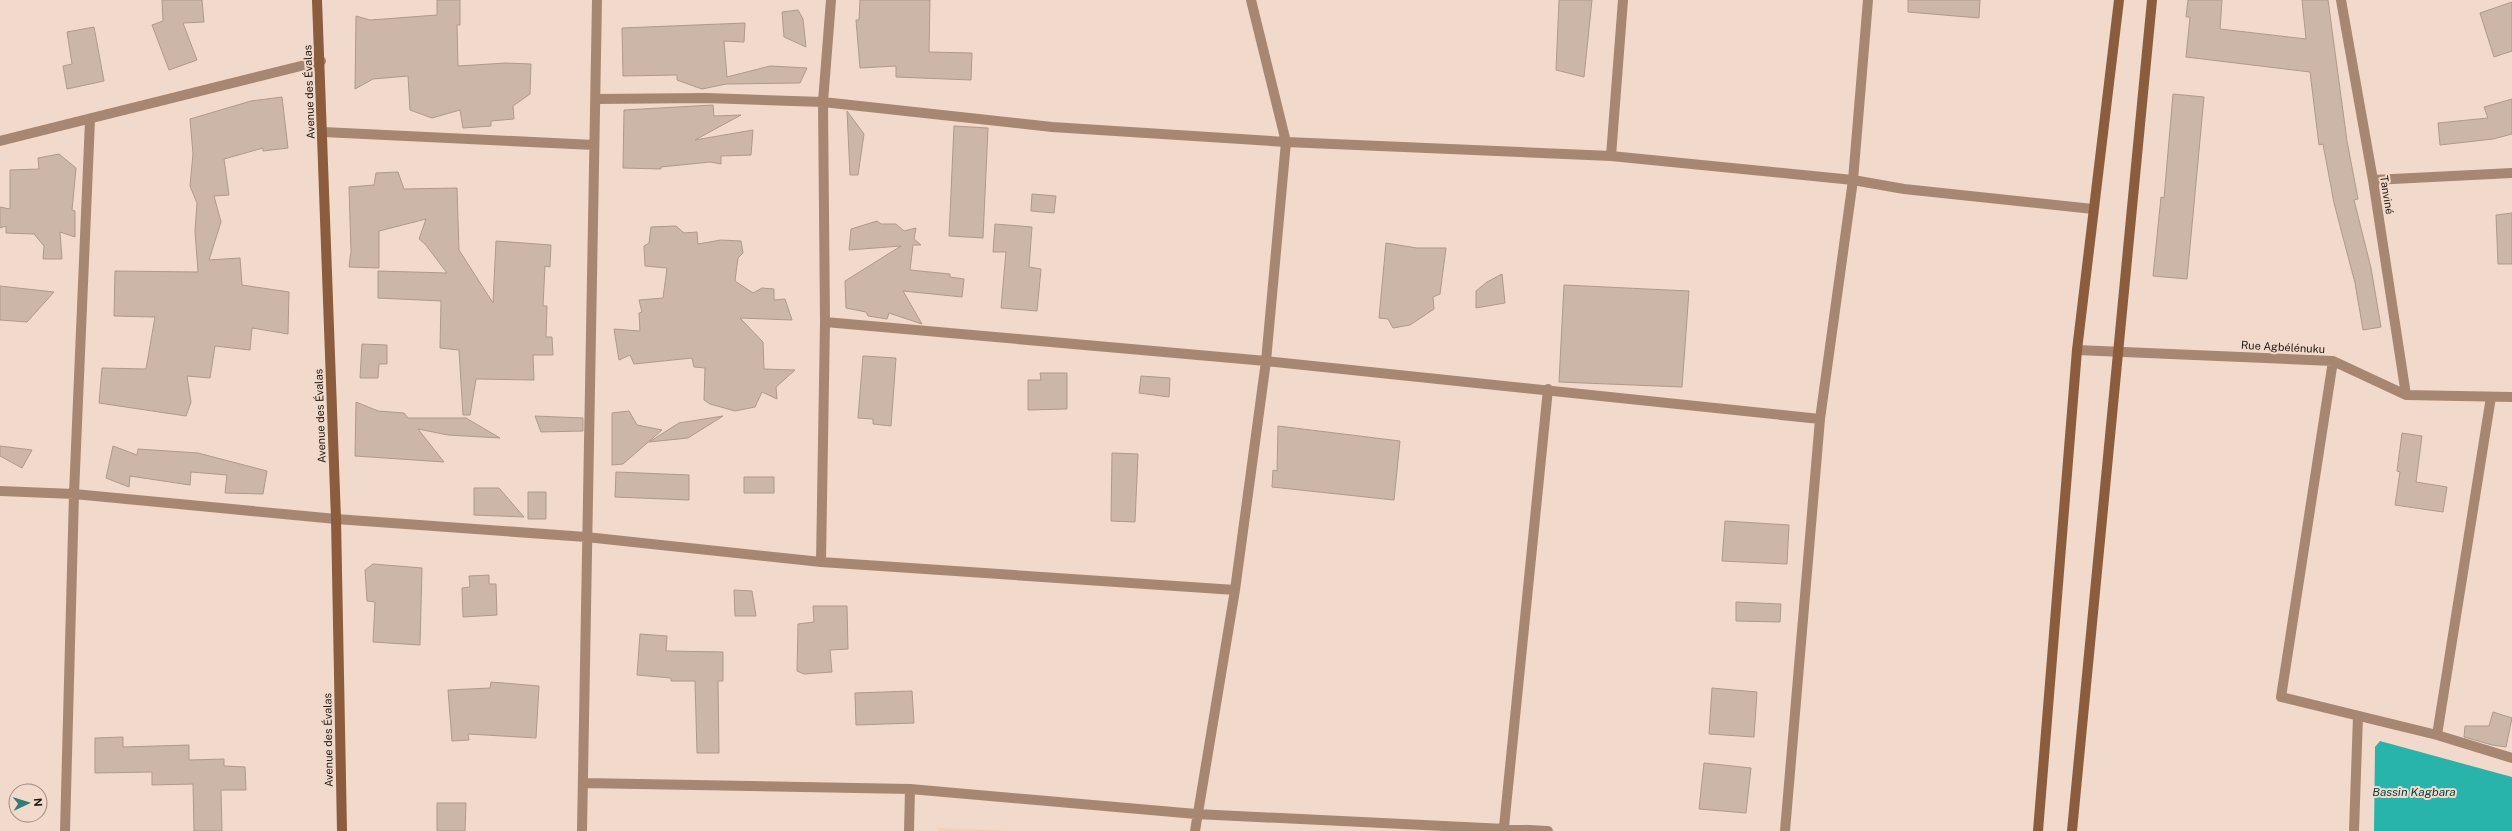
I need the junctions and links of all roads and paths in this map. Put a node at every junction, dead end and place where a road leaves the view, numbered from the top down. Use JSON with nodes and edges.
{"nodes":[{"id":1,"x":318,"y":0,"type":"edge"},
{"id":2,"x":597,"y":0,"type":"edge"},
{"id":3,"x":831,"y":0,"type":"edge"},
{"id":4,"x":1251,"y":0,"type":"edge"},
{"id":5,"x":1623,"y":0,"type":"edge"},
{"id":6,"x":1868,"y":0,"type":"edge"},
{"id":7,"x":2119,"y":0,"type":"edge"},
{"id":8,"x":2152,"y":0,"type":"edge"},
{"id":9,"x":2341,"y":0,"type":"edge"},
{"id":10,"x":321,"y":61,"type":"junction"},
{"id":11,"x":596,"y":99,"type":"junction"},
{"id":12,"x":823,"y":102,"type":"junction"},
{"id":13,"x":90,"y":120,"type":"junction"},
{"id":14,"x":323,"y":132,"type":"junction"},
{"id":15,"x":0,"y":141,"type":"edge"},
{"id":16,"x":1286,"y":142,"type":"junction"},
{"id":17,"x":594,"y":145,"type":"junction"},
{"id":18,"x":1611,"y":156,"type":"junction"},
{"id":19,"x":2512,"y":173,"type":"edge"},
{"id":20,"x":1854,"y":180,"type":"junction"},
{"id":21,"x":2373,"y":180,"type":"junction"},
{"id":22,"x":2093,"y":209,"type":"junction"},
{"id":23,"x":825,"y":322,"type":"junction"},
{"id":24,"x":2077,"y":350,"type":"junction"},
{"id":25,"x":2118,"y":351,"type":"junction"},
{"id":26,"x":1266,"y":360,"type":"junction"},
{"id":27,"x":2333,"y":361,"type":"junction"},
{"id":28,"x":1548,"y":389,"type":"junction"},
{"id":29,"x":2406,"y":395,"type":"junction"},
{"id":30,"x":2491,"y":397,"type":"junction"},
{"id":31,"x":2512,"y":397,"type":"edge"},
{"id":32,"x":1820,"y":419,"type":"junction"},
{"id":33,"x":0,"y":491,"type":"edge"},
{"id":34,"x":74,"y":494,"type":"junction"},
{"id":35,"x":336,"y":519,"type":"junction"},
{"id":36,"x":586,"y":537,"type":"junction"},
{"id":37,"x":820,"y":562,"type":"junction"},
{"id":38,"x":1235,"y":590,"type":"junction"},
{"id":39,"x":2358,"y":716,"type":"junction"},
{"id":40,"x":2438,"y":735,"type":"junction"},
{"id":41,"x":2512,"y":758,"type":"edge"},
{"id":42,"x":583,"y":782,"type":"junction"},
{"id":43,"x":910,"y":789,"type":"junction"},
{"id":44,"x":1196,"y":814,"type":"junction"},
{"id":45,"x":1504,"y":827,"type":"junction"},
{"id":46,"x":65,"y":831,"type":"edge"},
{"id":47,"x":342,"y":831,"type":"edge"},
{"id":48,"x":582,"y":831,"type":"edge"},
{"id":49,"x":909,"y":831,"type":"edge"},
{"id":50,"x":1195,"y":831,"type":"edge"},
{"id":51,"x":1548,"y":831,"type":"edge"},
{"id":52,"x":1785,"y":831,"type":"edge"},
{"id":53,"x":2038,"y":831,"type":"edge"},
{"id":54,"x":2072,"y":831,"type":"edge"},
{"id":55,"x":2354,"y":831,"type":"edge"}],
"edges":[{"from":1,"to":10,"type":"street","name":"Avenue des Évalas"},
{"from":2,"to":11,"type":"street"},
{"from":3,"to":12,"type":"street"},
{"from":4,"to":16,"type":"street"},
{"from":5,"to":18,"type":"street"},
{"from":6,"to":20,"type":"street"},
{"from":7,"to":22,"type":"street"},
{"from":8,"to":25,"type":"street"},
{"from":9,"to":21,"type":"street","name":"Tanviné"},
{"from":10,"to":13,"type":"street"},
{"from":10,"to":14,"type":"street","name":"Avenue des Évalas"},
{"from":11,"to":12,"type":"street"},
{"from":11,"to":17,"type":"street"},
{"from":12,"to":16,"type":"street"},
{"from":12,"to":23,"type":"street"},
{"from":13,"to":15,"type":"street"},
{"from":13,"to":34,"type":"street"},
{"from":14,"to":17,"type":"street"},
{"from":14,"to":35,"type":"street","name":"Avenue des Évalas"},
{"from":16,"to":18,"type":"street"},
{"from":16,"to":26,"type":"street"},
{"from":17,"to":36,"type":"street"},
{"from":18,"to":20,"type":"street"},
{"from":19,"to":21,"type":"street"},
{"from":20,"to":22,"type":"street"},
{"from":20,"to":32,"type":"street"},
{"from":21,"to":29,"type":"street","name":"Tanviné"},
{"from":22,"to":24,"type":"street"},
{"from":23,"to":26,"type":"street"},
{"from":23,"to":37,"type":"street"},
{"from":24,"to":25,"type":"street","name":"Rue Agbélénuku"},
{"from":24,"to":53,"type":"street"},
{"from":25,"to":27,"type":"street","name":"Rue Agbélénuku"},
{"from":25,"to":54,"type":"street"},
{"from":26,"to":28,"type":"street"},
{"from":26,"to":38,"type":"street"},
{"from":27,"to":29,"type":"street","name":"Rue Agbélénuku"},
{"from":27,"to":39,"type":"street"},
{"from":28,"to":32,"type":"street"},
{"from":28,"to":45,"type":"street"},
{"from":29,"to":30,"type":"street","name":"Rue Agbélénuku"},
{"from":30,"to":31,"type":"street","name":"Rue Agbélénuku"},
{"from":30,"to":40,"type":"street"},
{"from":32,"to":52,"type":"street"},
{"from":33,"to":34,"type":"street"},
{"from":34,"to":35,"type":"street"},
{"from":34,"to":46,"type":"street"},
{"from":35,"to":36,"type":"street"},
{"from":35,"to":47,"type":"street","name":"Avenue des Évalas"},
{"from":36,"to":37,"type":"street"},
{"from":36,"to":42,"type":"street"},
{"from":37,"to":38,"type":"street"},
{"from":38,"to":44,"type":"street"},
{"from":39,"to":40,"type":"street"},
{"from":39,"to":55,"type":"street"},
{"from":40,"to":41,"type":"street"},
{"from":42,"to":43,"type":"street"},
{"from":42,"to":48,"type":"street"},
{"from":43,"to":44,"type":"street"},
{"from":43,"to":49,"type":"street"},
{"from":44,"to":45,"type":"street"},
{"from":44,"to":50,"type":"street"},
{"from":45,"to":51,"type":"street"}]}
